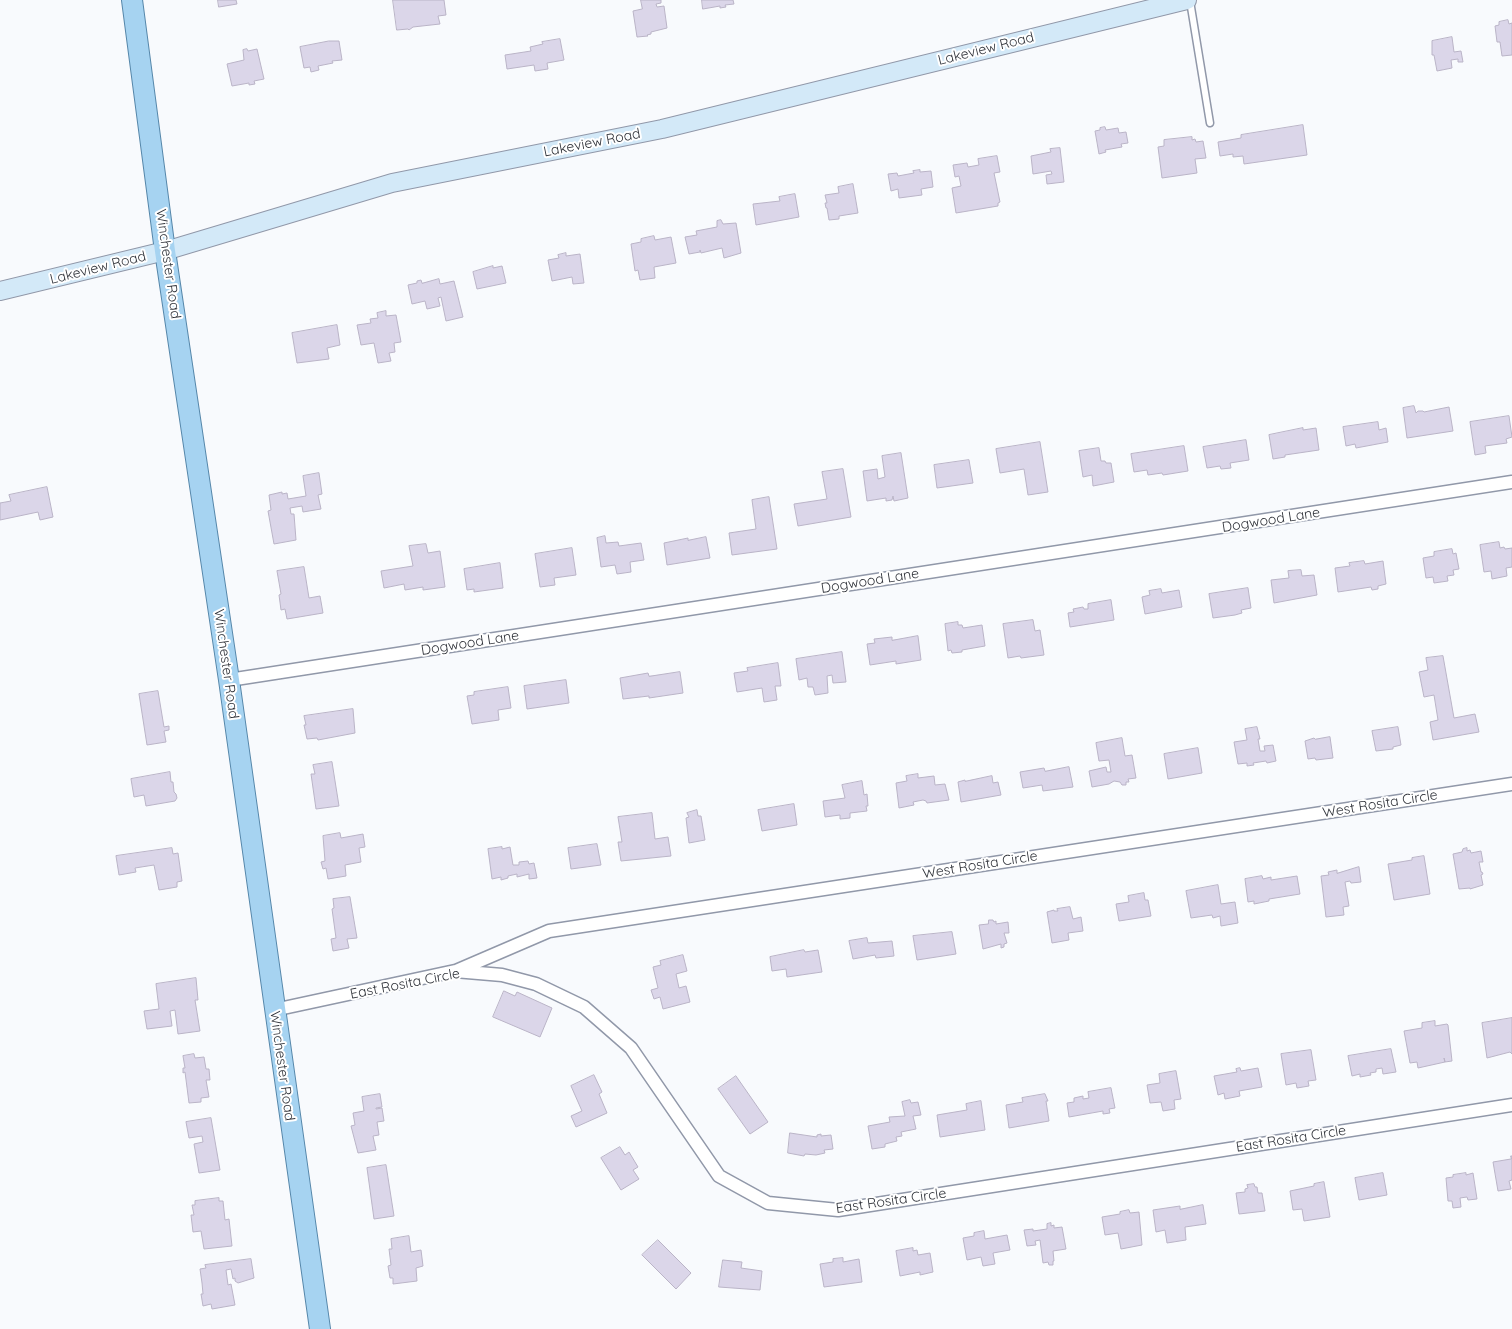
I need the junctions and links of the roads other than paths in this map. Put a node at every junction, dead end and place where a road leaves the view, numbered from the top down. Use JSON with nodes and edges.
{"nodes":[{"id":1,"x":132,"y":0,"type":"edge"},
{"id":2,"x":1188,"y":0,"type":"edge"},
{"id":3,"x":1210,"y":123,"type":"dead end"},
{"id":4,"x":165,"y":251,"type":"junction"},
{"id":5,"x":0,"y":291,"type":"edge"},
{"id":6,"x":1512,"y":482,"type":"edge"},
{"id":7,"x":229,"y":680,"type":"junction"},
{"id":8,"x":1512,"y":784,"type":"edge"},
{"id":9,"x":455,"y":971,"type":"junction"},
{"id":10,"x":274,"y":1010,"type":"junction"},
{"id":11,"x":1512,"y":1105,"type":"edge"},
{"id":12,"x":320,"y":1329,"type":"edge"}],
"edges":[{"from":1,"to":4,"type":"main road","name":"Winchester Road"},
{"from":2,"to":3,"type":"lane"},
{"from":2,"to":4,"type":"street","name":"Lakeview Road"},
{"from":4,"to":5,"type":"street","name":"Lakeview Road"},
{"from":4,"to":7,"type":"main road","name":"Winchester Road"},
{"from":6,"to":7,"type":"street","name":"Dogwood Lane"},
{"from":7,"to":10,"type":"main road","name":"Winchester Road"},
{"from":8,"to":9,"type":"street","name":"West Rosita Circle"},
{"from":9,"to":10,"type":"street","name":"East Rosita Circle"},
{"from":9,"to":11,"type":"street","name":"East Rosita Circle"},
{"from":10,"to":12,"type":"main road","name":"Winchester Road"}]}
